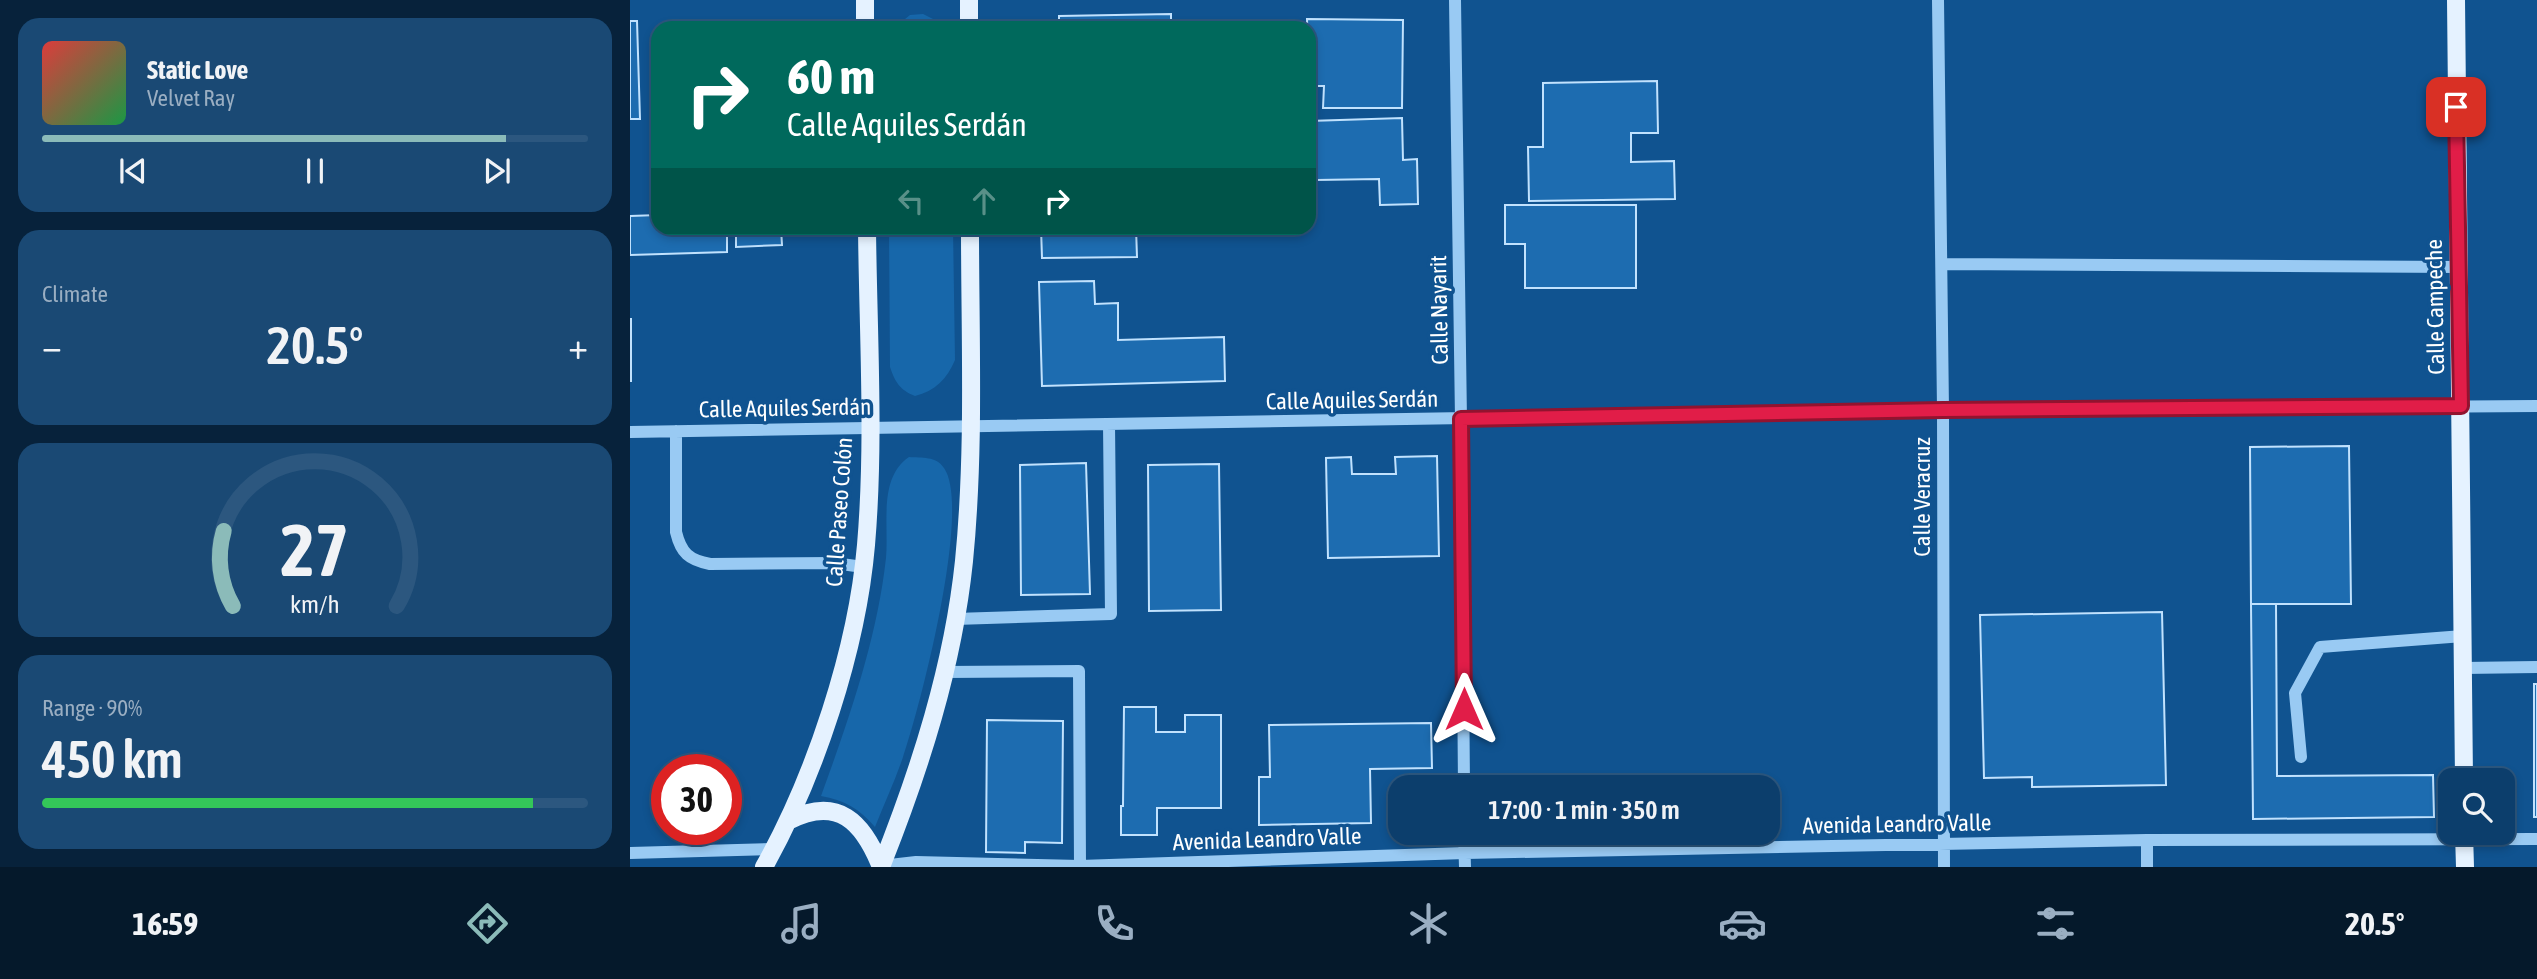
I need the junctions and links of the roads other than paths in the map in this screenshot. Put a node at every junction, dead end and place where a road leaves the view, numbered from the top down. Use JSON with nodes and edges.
{"nodes":[{"id":1,"x":865,"y":0,"type":"edge"},
{"id":2,"x":969,"y":0,"type":"edge"},
{"id":3,"x":1455,"y":0,"type":"edge"},
{"id":4,"x":1938,"y":0,"type":"edge"},
{"id":5,"x":2456,"y":0,"type":"edge"},
{"id":6,"x":865,"y":21,"type":"edge"},
{"id":7,"x":969,"y":21,"type":"edge"},
{"id":8,"x":867,"y":235,"type":"edge"},
{"id":9,"x":970,"y":235,"type":"edge"},
{"id":10,"x":1942,"y":264,"type":"junction"},
{"id":11,"x":2458,"y":267,"type":"junction"},
{"id":12,"x":2537,"y":405,"type":"edge"},
{"id":13,"x":2461,"y":406,"type":"junction"},
{"id":14,"x":1943,"y":410,"type":"junction"},
{"id":15,"x":1461,"y":419,"type":"junction"},
{"id":16,"x":1109,"y":424,"type":"junction"},
{"id":17,"x":869,"y":427,"type":"junction"},
{"id":18,"x":972,"y":428,"type":"junction"},
{"id":19,"x":630,"y":432,"type":"edge"},
{"id":20,"x":676,"y":432,"type":"junction"},
{"id":21,"x":863,"y":567,"type":"junction"},
{"id":22,"x":955,"y":619,"type":"junction"},
{"id":23,"x":2463,"y":636,"type":"junction"},
{"id":24,"x":2537,"y":667,"type":"edge"},
{"id":25,"x":2463,"y":668,"type":"junction"},
{"id":26,"x":944,"y":672,"type":"junction"},
{"id":27,"x":2301,"y":757,"type":"dead end"},
{"id":28,"x":2464,"y":768,"type":"edge"},
{"id":29,"x":1464,"y":775,"type":"edge"},
{"id":30,"x":788,"y":821,"type":"junction"},
{"id":31,"x":2438,"y":836,"type":"edge"},
{"id":32,"x":2515,"y":838,"type":"edge"},
{"id":33,"x":2537,"y":839,"type":"edge"},
{"id":34,"x":2147,"y":840,"type":"junction"},
{"id":35,"x":1465,"y":845,"type":"edge"},
{"id":36,"x":1944,"y":845,"type":"junction"},
{"id":37,"x":2464,"y":845,"type":"edge"},
{"id":38,"x":630,"y":853,"type":"edge"},
{"id":39,"x":1465,"y":853,"type":"junction"},
{"id":40,"x":776,"y":858,"type":"edge"},
{"id":41,"x":1080,"y":866,"type":"edge"},
{"id":42,"x":764,"y":867,"type":"edge"},
{"id":43,"x":881,"y":867,"type":"edge"},
{"id":44,"x":1465,"y":867,"type":"edge"},
{"id":45,"x":1944,"y":867,"type":"edge"},
{"id":46,"x":2147,"y":867,"type":"edge"},
{"id":47,"x":2465,"y":867,"type":"edge"}],
"edges":[{"from":1,"to":6,"type":"main road"},
{"from":2,"to":7,"type":"main road"},
{"from":3,"to":15,"type":"street","name":"Calle Nayarit"},
{"from":4,"to":10,"type":"street","name":"Calle Veracruz"},
{"from":5,"to":11,"type":"main road","name":"Calle Campeche"},
{"from":8,"to":17,"type":"main road","name":"Calle Paseo Colón"},
{"from":9,"to":18,"type":"main road"},
{"from":10,"to":11,"type":"street"},
{"from":10,"to":14,"type":"street","name":"Calle Veracruz"},
{"from":11,"to":13,"type":"main road","name":"Calle Campeche"},
{"from":12,"to":13,"type":"street","name":"Calle Aquiles Serdán"},
{"from":13,"to":14,"type":"street","name":"Calle Aquiles Serdán"},
{"from":13,"to":23,"type":"main road","name":"Calle Campeche"},
{"from":14,"to":15,"type":"street","name":"Calle Aquiles Serdán"},
{"from":14,"to":36,"type":"street","name":"Calle Veracruz"},
{"from":15,"to":16,"type":"street","name":"Calle Aquiles Serdán"},
{"from":15,"to":29,"type":"street","name":"Calle Nayarit"},
{"from":16,"to":18,"type":"street","name":"Calle Aquiles Serdán"},
{"from":16,"to":22,"type":"street"},
{"from":17,"to":18,"type":"street","name":"Calle Aquiles Serdán"},
{"from":17,"to":20,"type":"street","name":"Calle Aquiles Serdán"},
{"from":17,"to":21,"type":"main road","name":"Calle Paseo Colón"},
{"from":18,"to":22,"type":"main road"},
{"from":19,"to":20,"type":"street","name":"Calle Aquiles Serdán"},
{"from":20,"to":21,"type":"street"},
{"from":21,"to":30,"type":"main road","name":"Calle Paseo Colón"},
{"from":22,"to":26,"type":"main road"},
{"from":23,"to":25,"type":"main road","name":"Calle Campeche"},
{"from":23,"to":27,"type":"street"},
{"from":24,"to":25,"type":"street"},
{"from":25,"to":28,"type":"main road","name":"Calle Campeche"},
{"from":26,"to":41,"type":"street"},
{"from":26,"to":43,"type":"main road"},
{"from":30,"to":40,"type":"main road","name":"Calle Paseo Colón"},
{"from":30,"to":43,"type":"main road"},
{"from":31,"to":34,"type":"street","name":"Avenida Leandro Valle"},
{"from":32,"to":33,"type":"street","name":"Avenida Leandro Valle"},
{"from":34,"to":36,"type":"street","name":"Avenida Leandro Valle"},
{"from":34,"to":46,"type":"street"},
{"from":35,"to":39,"type":"street"},
{"from":36,"to":39,"type":"street","name":"Avenida Leandro Valle"},
{"from":36,"to":45,"type":"street","name":"Calle Veracruz"},
{"from":37,"to":47,"type":"main road"},
{"from":38,"to":40,"type":"street"},
{"from":39,"to":41,"type":"street","name":"Avenida Leandro Valle"},
{"from":39,"to":44,"type":"street"},
{"from":40,"to":42,"type":"main road","name":"Calle Paseo Colón"},
{"from":41,"to":43,"type":"street","name":"Avenida Leandro Valle"}]}
